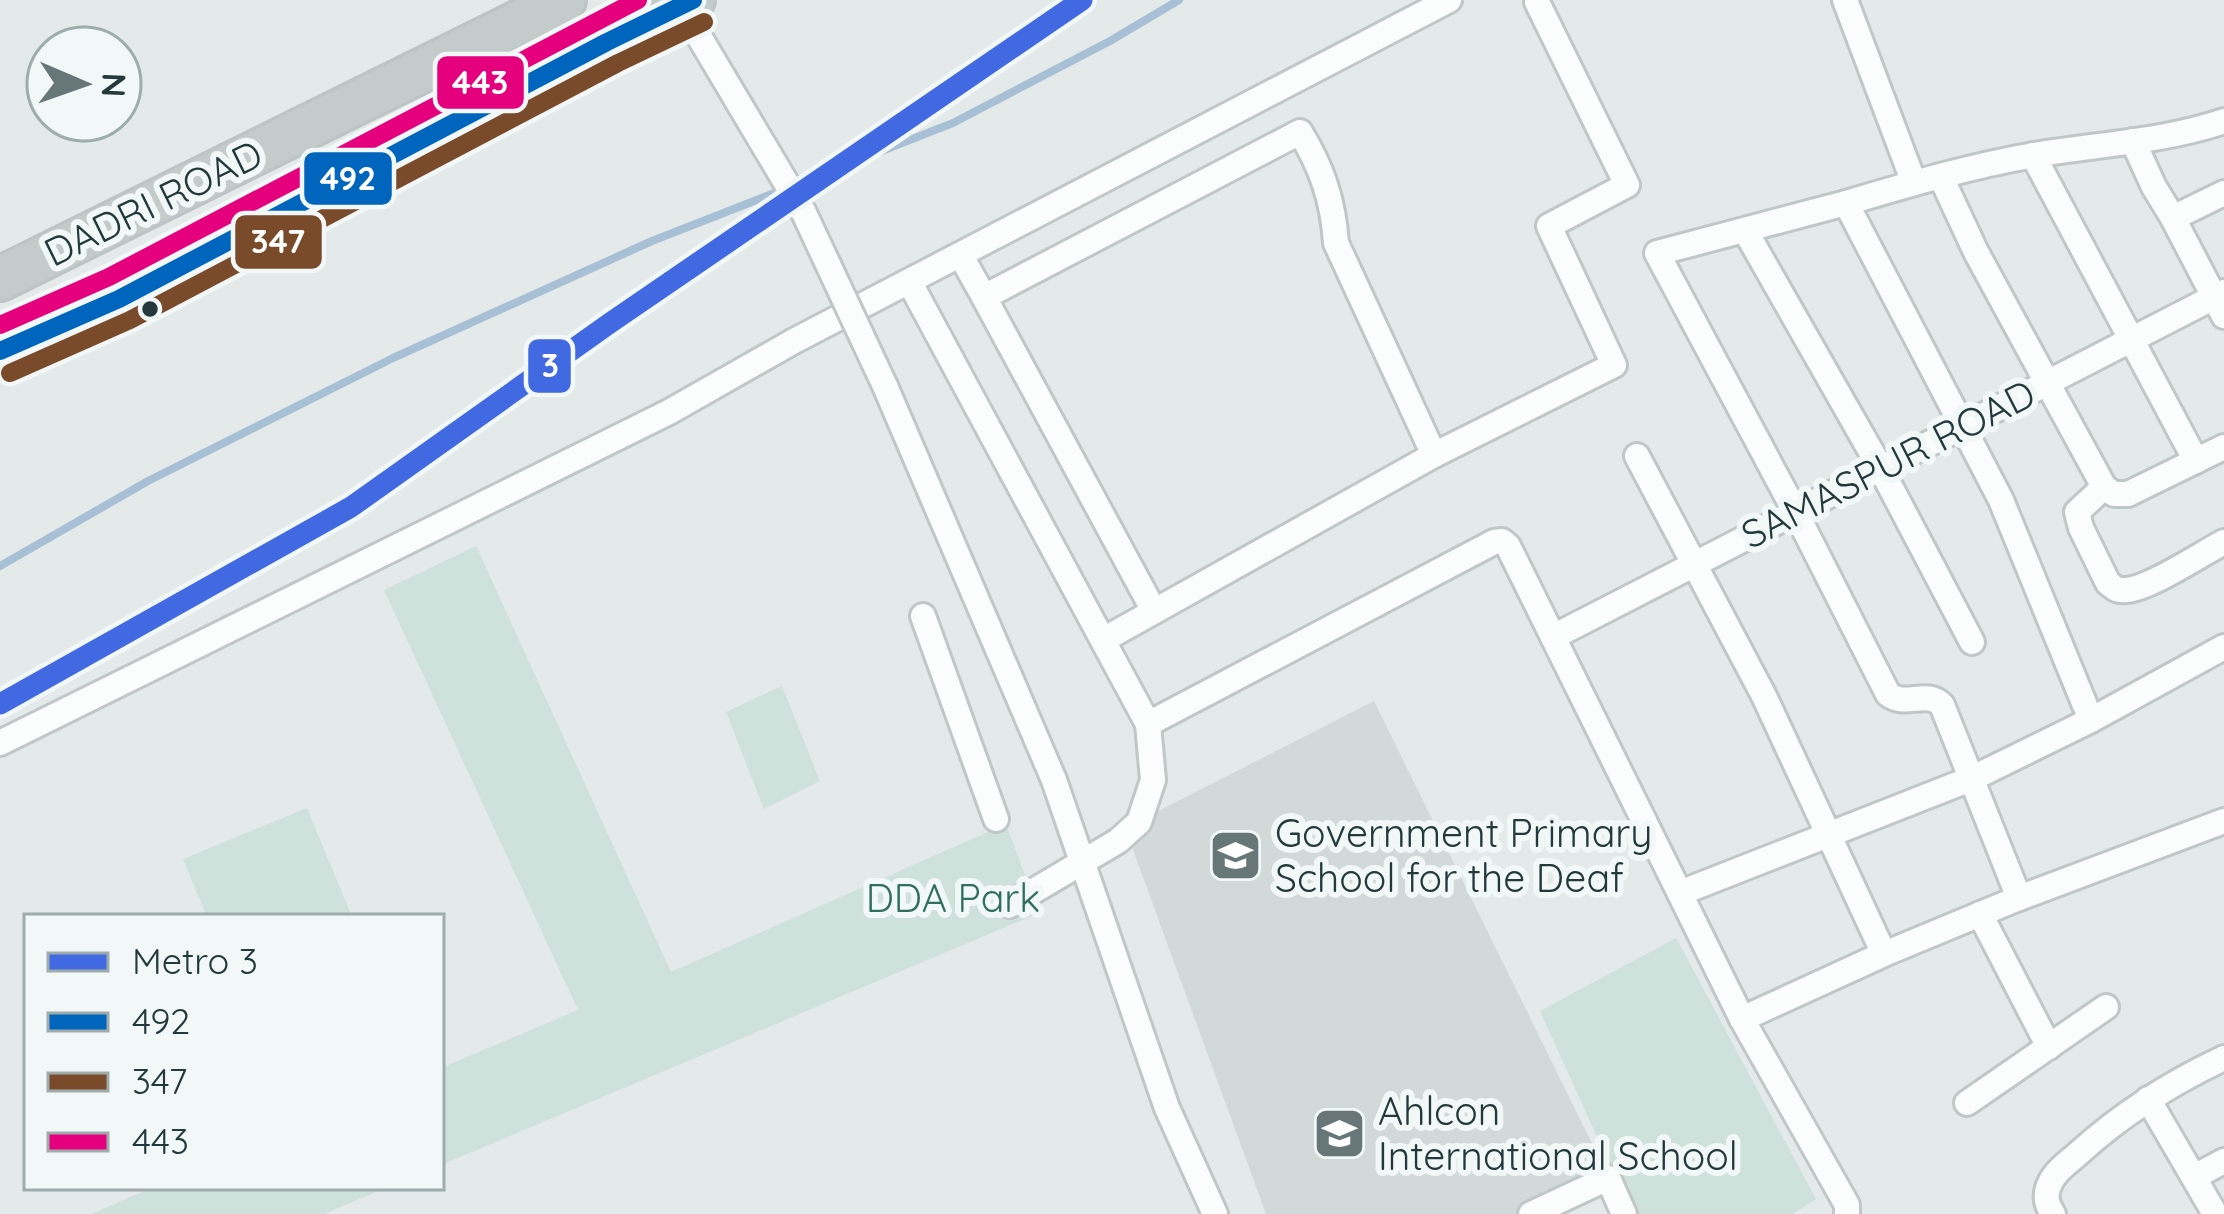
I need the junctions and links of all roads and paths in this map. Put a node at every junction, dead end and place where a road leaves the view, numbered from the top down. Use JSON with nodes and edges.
{"nodes":[{"id":1,"x":564,"y":0,"type":"edge"},
{"id":2,"x":1449,"y":0,"type":"edge"},
{"id":3,"x":1845,"y":0,"type":"edge"},
{"id":4,"x":1537,"y":2,"type":"edge"},
{"id":5,"x":687,"y":3,"type":"edge"},
{"id":6,"x":2224,"y":121,"type":"edge"},
{"id":7,"x":2133,"y":141,"type":"junction"},
{"id":8,"x":2033,"y":155,"type":"junction"},
{"id":9,"x":1941,"y":177,"type":"junction"},
{"id":10,"x":1914,"y":182,"type":"junction"},
{"id":11,"x":2224,"y":193,"type":"edge"},
{"id":12,"x":1846,"y":203,"type":"junction"},
{"id":13,"x":2173,"y":218,"type":"junction"},
{"id":14,"x":1745,"y":232,"type":"junction"},
{"id":15,"x":961,"y":256,"type":"junction"},
{"id":16,"x":0,"y":279,"type":"edge"},
{"id":17,"x":910,"y":283,"type":"junction"},
{"id":18,"x":984,"y":297,"type":"junction"},
{"id":19,"x":2221,"y":301,"type":"edge"},
{"id":20,"x":2132,"y":338,"type":"junction"},
{"id":21,"x":0,"y":351,"type":"edge"},
{"id":22,"x":2048,"y":381,"type":"junction"},
{"id":23,"x":1963,"y":428,"type":"junction"},
{"id":24,"x":2224,"y":447,"type":"edge"},
{"id":25,"x":1434,"y":455,"type":"junction"},
{"id":26,"x":1637,"y":456,"type":"dead end"},
{"id":27,"x":2196,"y":461,"type":"junction"},
{"id":28,"x":1881,"y":469,"type":"junction"},
{"id":29,"x":2104,"y":487,"type":"junction"},
{"id":30,"x":1796,"y":513,"type":"junction"},
{"id":31,"x":2224,"y":542,"type":"edge"},
{"id":32,"x":1694,"y":564,"type":"junction"},
{"id":33,"x":1154,"y":611,"type":"junction"},
{"id":34,"x":923,"y":616,"type":"dead end"},
{"id":35,"x":1553,"y":637,"type":"junction"},
{"id":36,"x":1103,"y":640,"type":"junction"},
{"id":37,"x":1972,"y":642,"type":"dead end"},
{"id":38,"x":2224,"y":647,"type":"edge"},
{"id":39,"x":2091,"y":720,"type":"junction"},
{"id":40,"x":1148,"y":724,"type":"junction"},
{"id":41,"x":0,"y":743,"type":"edge"},
{"id":42,"x":1973,"y":778,"type":"junction"},
{"id":43,"x":996,"y":819,"type":"dead end"},
{"id":44,"x":2224,"y":821,"type":"edge"},
{"id":45,"x":1830,"y":833,"type":"junction"},
{"id":46,"x":1083,"y":862,"type":"junction"},
{"id":47,"x":1680,"y":893,"type":"junction"},
{"id":48,"x":2020,"y":898,"type":"junction"},
{"id":49,"x":1010,"y":905,"type":"dead end"},
{"id":50,"x":1980,"y":914,"type":"junction"},
{"id":51,"x":1884,"y":954,"type":"junction"},
{"id":52,"x":2106,"y":1007,"type":"dead end"},
{"id":53,"x":1742,"y":1019,"type":"junction"},
{"id":54,"x":2049,"y":1047,"type":"junction"},
{"id":55,"x":2224,"y":1058,"type":"edge"},
{"id":56,"x":2148,"y":1099,"type":"junction"},
{"id":57,"x":1967,"y":1103,"type":"dead end"},
{"id":58,"x":2224,"y":1161,"type":"edge"},
{"id":59,"x":2194,"y":1177,"type":"junction"},
{"id":60,"x":1215,"y":1214,"type":"edge"},
{"id":61,"x":1531,"y":1214,"type":"edge"},
{"id":62,"x":1624,"y":1214,"type":"edge"},
{"id":63,"x":1847,"y":1214,"type":"edge"},
{"id":64,"x":2053,"y":1214,"type":"edge"},
{"id":65,"x":2216,"y":1214,"type":"edge"}],
"edges":[{"from":1,"to":16,"type":"highway","name":"DADRI ROAD"},
{"from":2,"to":15,"type":"street"},
{"from":3,"to":10,"type":"street"},
{"from":4,"to":25,"type":"street"},
{"from":5,"to":21,"type":"highway","name":"DADRI ROAD"},
{"from":5,"to":46,"type":"street","bridge":true},
{"from":6,"to":7,"type":"street"},
{"from":7,"to":8,"type":"street"},
{"from":7,"to":13,"type":"street"},
{"from":8,"to":9,"type":"street"},
{"from":8,"to":20,"type":"street"},
{"from":9,"to":10,"type":"street"},
{"from":9,"to":22,"type":"street"},
{"from":10,"to":12,"type":"street"},
{"from":11,"to":13,"type":"street"},
{"from":12,"to":14,"type":"street"},
{"from":12,"to":23,"type":"street"},
{"from":13,"to":19,"type":"street"},
{"from":14,"to":28,"type":"street"},
{"from":14,"to":30,"type":"street"},
{"from":15,"to":17,"type":"street"},
{"from":15,"to":18,"type":"street"},
{"from":17,"to":36,"type":"street"},
{"from":17,"to":41,"type":"street"},
{"from":18,"to":25,"type":"street"},
{"from":18,"to":33,"type":"street"},
{"from":19,"to":20,"type":"street","name":"SAMASPUR ROAD"},
{"from":20,"to":22,"type":"street","name":"SAMASPUR ROAD"},
{"from":20,"to":27,"type":"street"},
{"from":22,"to":23,"type":"street","name":"SAMASPUR ROAD"},
{"from":22,"to":29,"type":"street"},
{"from":23,"to":28,"type":"street","name":"SAMASPUR ROAD"},
{"from":23,"to":39,"type":"street"},
{"from":24,"to":27,"type":"street"},
{"from":25,"to":33,"type":"street"},
{"from":26,"to":32,"type":"street"},
{"from":27,"to":29,"type":"street"},
{"from":28,"to":30,"type":"street","name":"SAMASPUR ROAD"},
{"from":28,"to":37,"type":"street"},
{"from":29,"to":31,"type":"street"},
{"from":30,"to":32,"type":"street","name":"SAMASPUR ROAD"},
{"from":30,"to":42,"type":"street"},
{"from":32,"to":35,"type":"street","name":"SAMASPUR ROAD"},
{"from":32,"to":45,"type":"street"},
{"from":33,"to":36,"type":"street"},
{"from":34,"to":43,"type":"street"},
{"from":35,"to":40,"type":"street"},
{"from":35,"to":47,"type":"street"},
{"from":36,"to":40,"type":"street"},
{"from":38,"to":39,"type":"street"},
{"from":39,"to":42,"type":"street"},
{"from":40,"to":46,"type":"street"},
{"from":42,"to":45,"type":"street"},
{"from":42,"to":48,"type":"street"},
{"from":44,"to":48,"type":"street"},
{"from":45,"to":47,"type":"street"},
{"from":45,"to":51,"type":"street"},
{"from":46,"to":49,"type":"street"},
{"from":46,"to":60,"type":"street"},
{"from":47,"to":53,"type":"street"},
{"from":48,"to":50,"type":"street"},
{"from":50,"to":51,"type":"street"},
{"from":50,"to":54,"type":"street"},
{"from":51,"to":53,"type":"street"},
{"from":52,"to":54,"type":"street"},
{"from":53,"to":63,"type":"street"},
{"from":54,"to":57,"type":"street"},
{"from":55,"to":56,"type":"street"},
{"from":56,"to":59,"type":"street"},
{"from":56,"to":64,"type":"street"},
{"from":58,"to":59,"type":"street"},
{"from":59,"to":65,"type":"street"},
{"from":61,"to":62,"type":"street"}]}
